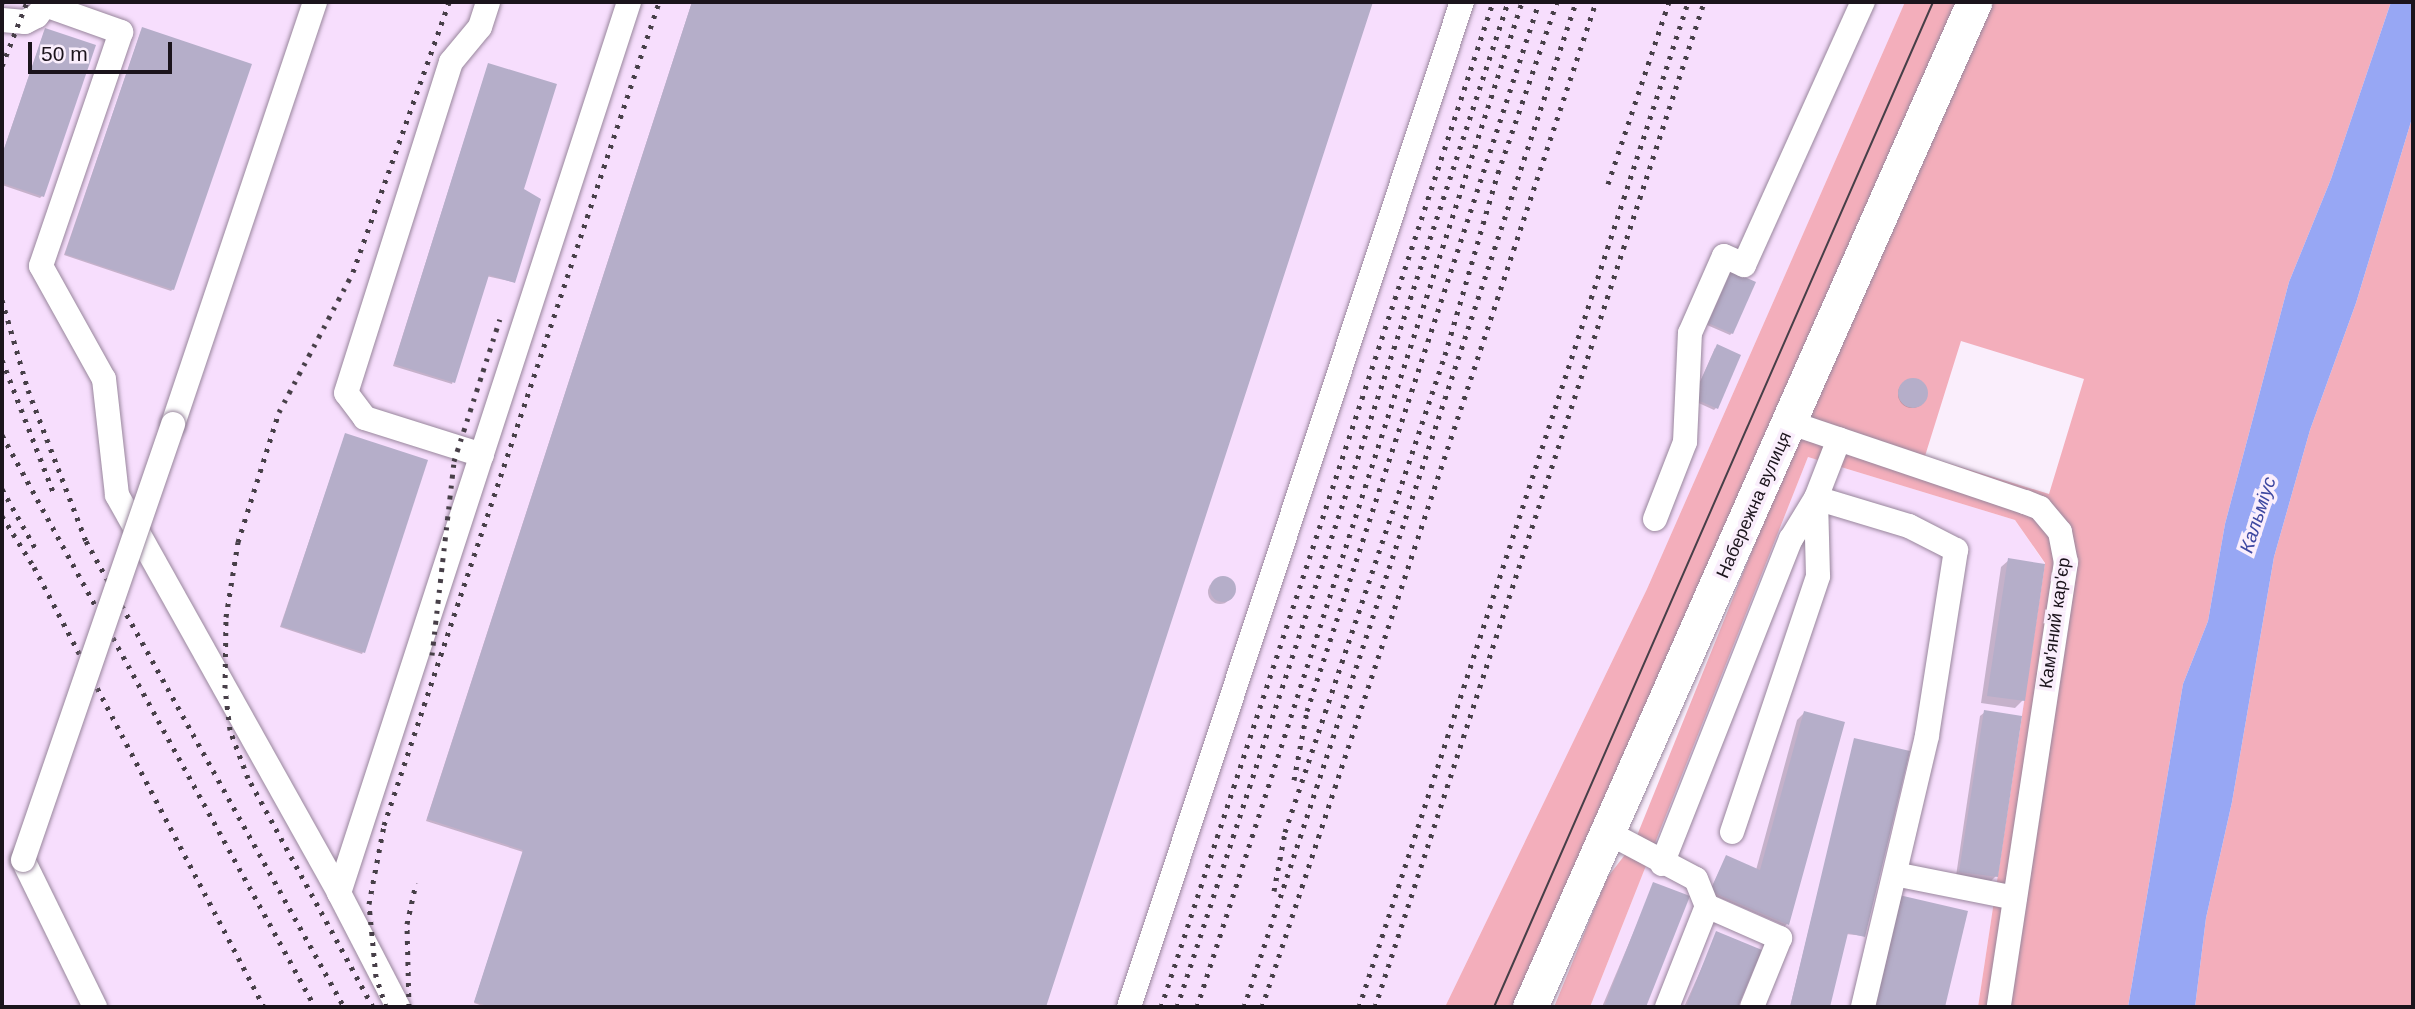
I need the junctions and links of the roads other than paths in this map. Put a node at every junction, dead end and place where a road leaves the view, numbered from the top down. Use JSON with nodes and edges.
{"nodes":[{"id":1,"x":315,"y":2,"type":"edge"},
{"id":2,"x":488,"y":2,"type":"edge"},
{"id":3,"x":1462,"y":2,"type":"edge"},
{"id":4,"x":1863,"y":2,"type":"edge"},
{"id":5,"x":1974,"y":2,"type":"edge"},
{"id":6,"x":623,"y":3,"type":"edge"},
{"id":7,"x":46,"y":4,"type":"edge"},
{"id":8,"x":2,"y":20,"type":"edge"},
{"id":9,"x":1791,"y":423,"type":"junction"},
{"id":10,"x":1839,"y":439,"type":"junction"},
{"id":11,"x":482,"y":455,"type":"junction"},
{"id":12,"x":1816,"y":498,"type":"junction"},
{"id":13,"x":1655,"y":519,"type":"dead end"},
{"id":14,"x":1731,"y":832,"type":"dead end"},
{"id":15,"x":1609,"y":833,"type":"junction"},
{"id":16,"x":1662,"y":864,"type":"junction"},
{"id":17,"x":1895,"y":874,"type":"junction"},
{"id":18,"x":339,"y":894,"type":"junction"},
{"id":19,"x":2015,"y":898,"type":"junction"},
{"id":20,"x":1707,"y":906,"type":"junction"},
{"id":21,"x":95,"y":1007,"type":"edge"},
{"id":22,"x":398,"y":1007,"type":"edge"},
{"id":23,"x":1129,"y":1007,"type":"edge"},
{"id":24,"x":1530,"y":1007,"type":"edge"},
{"id":25,"x":1667,"y":1007,"type":"edge"},
{"id":26,"x":1752,"y":1007,"type":"edge"},
{"id":27,"x":1863,"y":1007,"type":"edge"},
{"id":28,"x":1999,"y":1007,"type":"edge"}],
"edges":[{"from":1,"to":21,"type":"street","bridge":true},
{"from":2,"to":11,"type":"street"},
{"from":3,"to":23,"type":"street"},
{"from":4,"to":13,"type":"street"},
{"from":5,"to":9,"type":"highway","name":"Набережна вулиця"},
{"from":6,"to":11,"type":"street"},
{"from":7,"to":8,"type":"street"},
{"from":7,"to":18,"type":"street"},
{"from":9,"to":10,"type":"street","name":"Кам'яний кар'єр"},
{"from":9,"to":15,"type":"highway","name":"Набережна вулиця"},
{"from":10,"to":12,"type":"street"},
{"from":10,"to":19,"type":"street","name":"Кам'яний кар'єр"},
{"from":11,"to":18,"type":"street"},
{"from":12,"to":14,"type":"street"},
{"from":12,"to":16,"type":"street"},
{"from":12,"to":17,"type":"street"},
{"from":15,"to":16,"type":"street"},
{"from":15,"to":24,"type":"highway","name":"Набережна вулиця"},
{"from":16,"to":20,"type":"street"},
{"from":17,"to":19,"type":"street"},
{"from":17,"to":27,"type":"street"},
{"from":18,"to":22,"type":"street"},
{"from":19,"to":28,"type":"street","name":"Кам'яний кар'єр"},
{"from":20,"to":25,"type":"street"},
{"from":20,"to":26,"type":"street"}]}
